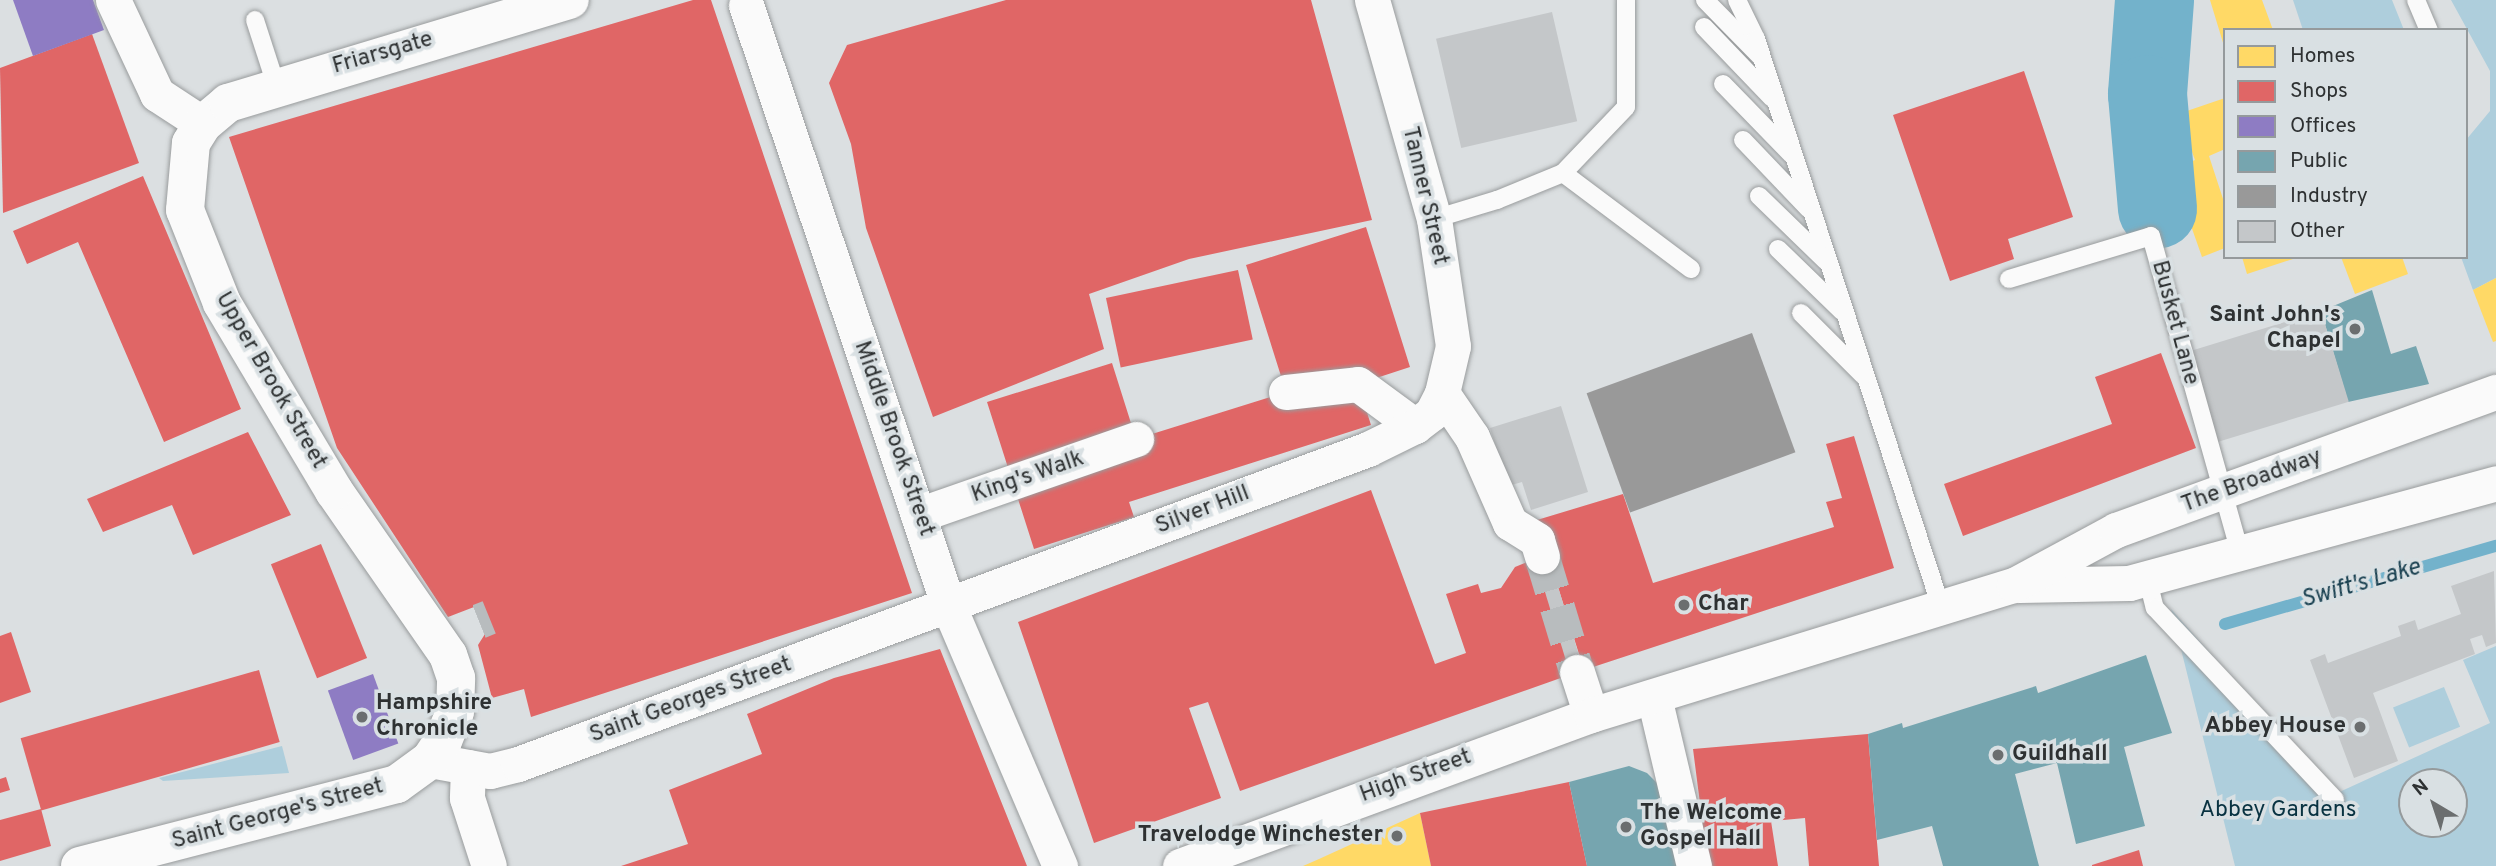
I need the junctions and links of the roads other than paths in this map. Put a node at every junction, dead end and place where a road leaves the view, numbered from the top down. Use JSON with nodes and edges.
{"nodes":[{"id":1,"x":113,"y":0,"type":"edge"},
{"id":2,"x":570,"y":0,"type":"edge"},
{"id":3,"x":1372,"y":0,"type":"edge"},
{"id":4,"x":1626,"y":0,"type":"edge"},
{"id":5,"x":1705,"y":0,"type":"edge"},
{"id":6,"x":1737,"y":0,"type":"edge"},
{"id":7,"x":2416,"y":0,"type":"edge"},
{"id":8,"x":746,"y":2,"type":"edge"},
{"id":9,"x":255,"y":20,"type":"dead end"},
{"id":10,"x":1704,"y":27,"type":"dead end"},
{"id":11,"x":2428,"y":28,"type":"edge"},
{"id":12,"x":1762,"y":59,"type":"junction"},
{"id":13,"x":1723,"y":84,"type":"dead end"},
{"id":14,"x":276,"y":85,"type":"junction"},
{"id":15,"x":1777,"y":103,"type":"junction"},
{"id":16,"x":203,"y":124,"type":"junction"},
{"id":17,"x":1743,"y":140,"type":"dead end"},
{"id":18,"x":1794,"y":156,"type":"junction"},
{"id":19,"x":1563,"y":173,"type":"junction"},
{"id":20,"x":1759,"y":197,"type":"dead end"},
{"id":21,"x":1812,"y":211,"type":"junction"},
{"id":22,"x":1434,"y":219,"type":"junction"},
{"id":23,"x":1778,"y":248,"type":"dead end"},
{"id":24,"x":1828,"y":263,"type":"junction"},
{"id":25,"x":1691,"y":268,"type":"dead end"},
{"id":26,"x":2009,"y":279,"type":"dead end"},
{"id":27,"x":1801,"y":313,"type":"dead end"},
{"id":28,"x":1844,"y":313,"type":"junction"},
{"id":29,"x":1865,"y":377,"type":"junction"},
{"id":30,"x":1286,"y":392,"type":"dead end"},
{"id":31,"x":2496,"y":392,"type":"edge"},
{"id":32,"x":1442,"y":393,"type":"junction"},
{"id":33,"x":1415,"y":426,"type":"junction"},
{"id":34,"x":1136,"y":439,"type":"dead end"},
{"id":35,"x":2496,"y":483,"type":"edge"},
{"id":36,"x":2222,"y":492,"type":"junction"},
{"id":37,"x":918,"y":514,"type":"junction"},
{"id":38,"x":2240,"y":552,"type":"junction"},
{"id":39,"x":1542,"y":556,"type":"tunnel mouth"},
{"id":40,"x":2147,"y":578,"type":"junction"},
{"id":41,"x":2014,"y":585,"type":"junction"},
{"id":42,"x":949,"y":607,"type":"junction"},
{"id":43,"x":1942,"y":610,"type":"junction"},
{"id":44,"x":1577,"y":672,"type":"tunnel mouth"},
{"id":45,"x":1654,"y":697,"type":"junction"},
{"id":46,"x":1591,"y":715,"type":"junction"},
{"id":47,"x":430,"y":760,"type":"junction"},
{"id":48,"x":468,"y":767,"type":"junction"},
{"id":49,"x":2335,"y":800,"type":"dead end"},
{"id":50,"x":80,"y":866,"type":"edge"},
{"id":51,"x":489,"y":866,"type":"edge"},
{"id":52,"x":1060,"y":866,"type":"edge"},
{"id":53,"x":1180,"y":866,"type":"edge"},
{"id":54,"x":1695,"y":866,"type":"edge"}],
"edges":[{"from":1,"to":16,"type":"street"},
{"from":2,"to":14,"type":"main road","name":"Friarsgate"},
{"from":3,"to":22,"type":"street","name":"Tanner Street"},
{"from":4,"to":19,"type":"lane"},
{"from":5,"to":12,"type":"lane"},
{"from":6,"to":12,"type":"lane"},
{"from":7,"to":11,"type":"lane"},
{"from":8,"to":37,"type":"street","name":"Middle Brook Street"},
{"from":9,"to":14,"type":"lane"},
{"from":10,"to":15,"type":"lane"},
{"from":12,"to":15,"type":"lane"},
{"from":13,"to":18,"type":"lane"},
{"from":14,"to":16,"type":"main road","name":"Friarsgate"},
{"from":15,"to":18,"type":"lane"},
{"from":16,"to":47,"type":"main road","name":"Upper Brook Street"},
{"from":17,"to":21,"type":"lane"},
{"from":18,"to":21,"type":"lane"},
{"from":19,"to":22,"type":"lane"},
{"from":19,"to":25,"type":"lane"},
{"from":20,"to":24,"type":"lane"},
{"from":21,"to":24,"type":"lane"},
{"from":22,"to":32,"type":"street","name":"Tanner Street"},
{"from":23,"to":28,"type":"lane"},
{"from":24,"to":28,"type":"lane"},
{"from":26,"to":36,"type":"lane","name":"Busket Lane"},
{"from":27,"to":29,"type":"lane"},
{"from":28,"to":29,"type":"lane"},
{"from":29,"to":43,"type":"lane"},
{"from":30,"to":33,"type":"street"},
{"from":31,"to":36,"type":"street","name":"The Broadway"},
{"from":32,"to":33,"type":"street","name":"Silver Hill"},
{"from":32,"to":39,"type":"street"},
{"from":33,"to":42,"type":"street","name":"Silver Hill"},
{"from":34,"to":37,"type":"street","name":"King's Walk"},
{"from":35,"to":38,"type":"street","name":"The Broadway"},
{"from":36,"to":38,"type":"lane","name":"Busket Lane"},
{"from":36,"to":41,"type":"street","name":"The Broadway"},
{"from":37,"to":42,"type":"street","name":"Middle Brook Street"},
{"from":38,"to":40,"type":"street","name":"The Broadway"},
{"from":40,"to":41,"type":"street","name":"The Broadway"},
{"from":40,"to":49,"type":"lane"},
{"from":41,"to":43,"type":"street","name":"The Broadway"},
{"from":42,"to":48,"type":"street","name":"Saint Georges Street"},
{"from":42,"to":52,"type":"street","name":"Middle Brook Street"},
{"from":43,"to":45,"type":"street","name":"The Broadway"},
{"from":44,"to":46,"type":"street"},
{"from":45,"to":46,"type":"street","name":"High Street"},
{"from":45,"to":54,"type":"street"},
{"from":46,"to":53,"type":"street","name":"High Street"},
{"from":47,"to":48,"type":"street","name":"Saint Georges Street"},
{"from":47,"to":50,"type":"main road","name":"Saint George's Street"},
{"from":48,"to":51,"type":"street"}]}
